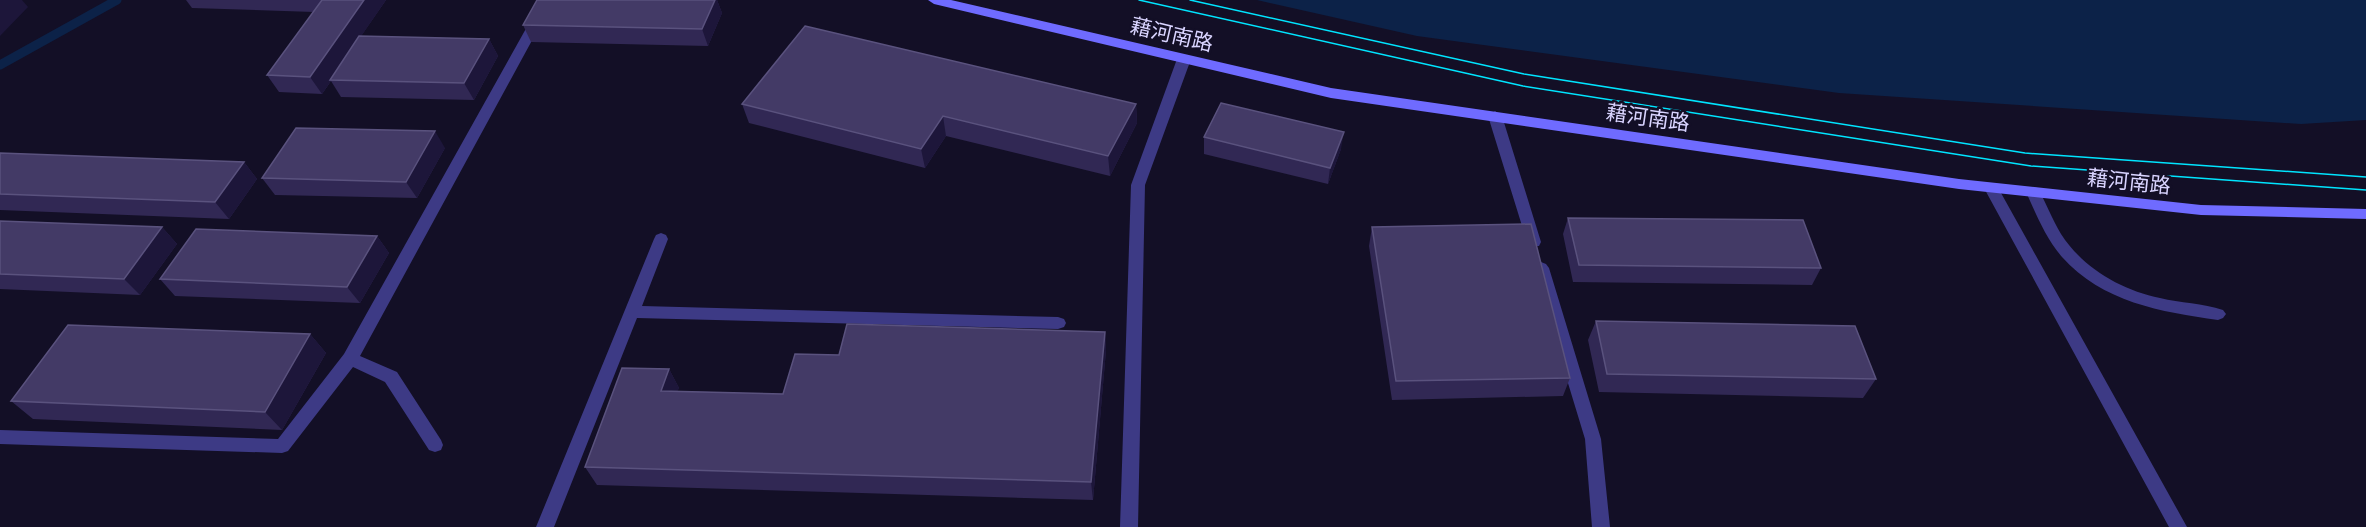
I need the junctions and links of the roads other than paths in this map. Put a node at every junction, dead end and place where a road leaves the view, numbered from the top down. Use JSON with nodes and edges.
{"nodes":[{"id":1,"x":548,"y":0,"type":"edge"},
{"id":2,"x":934,"y":0,"type":"edge"},
{"id":3,"x":1184,"y":58,"type":"junction"},
{"id":4,"x":1495,"y":116,"type":"junction"},
{"id":5,"x":1991,"y":188,"type":"junction"},
{"id":6,"x":2033,"y":192,"type":"junction"},
{"id":7,"x":2366,"y":214,"type":"edge"},
{"id":8,"x":661,"y":239,"type":"dead end"},
{"id":9,"x":632,"y":312,"type":"junction"},
{"id":10,"x":2218,"y":314,"type":"dead end"},
{"id":11,"x":1058,"y":323,"type":"dead end"},
{"id":12,"x":350,"y":359,"type":"junction"},
{"id":13,"x":0,"y":437,"type":"edge"},
{"id":14,"x":435,"y":445,"type":"dead end"},
{"id":15,"x":545,"y":527,"type":"edge"},
{"id":16,"x":1129,"y":527,"type":"edge"},
{"id":17,"x":1601,"y":527,"type":"edge"},
{"id":18,"x":2178,"y":527,"type":"edge"}],
"edges":[{"from":1,"to":12,"type":"street"},
{"from":2,"to":3,"type":"main road","name":"藉河南路"},
{"from":3,"to":4,"type":"main road","name":"藉河南路"},
{"from":3,"to":16,"type":"street"},
{"from":4,"to":5,"type":"main road","name":"藉河南路"},
{"from":4,"to":17,"type":"street"},
{"from":5,"to":6,"type":"main road","name":"藉河南路"},
{"from":5,"to":18,"type":"street"},
{"from":6,"to":7,"type":"main road","name":"藉河南路"},
{"from":6,"to":10,"type":"street"},
{"from":8,"to":9,"type":"street"},
{"from":9,"to":11,"type":"street"},
{"from":9,"to":15,"type":"street"},
{"from":12,"to":13,"type":"street"},
{"from":12,"to":14,"type":"street"}]}
